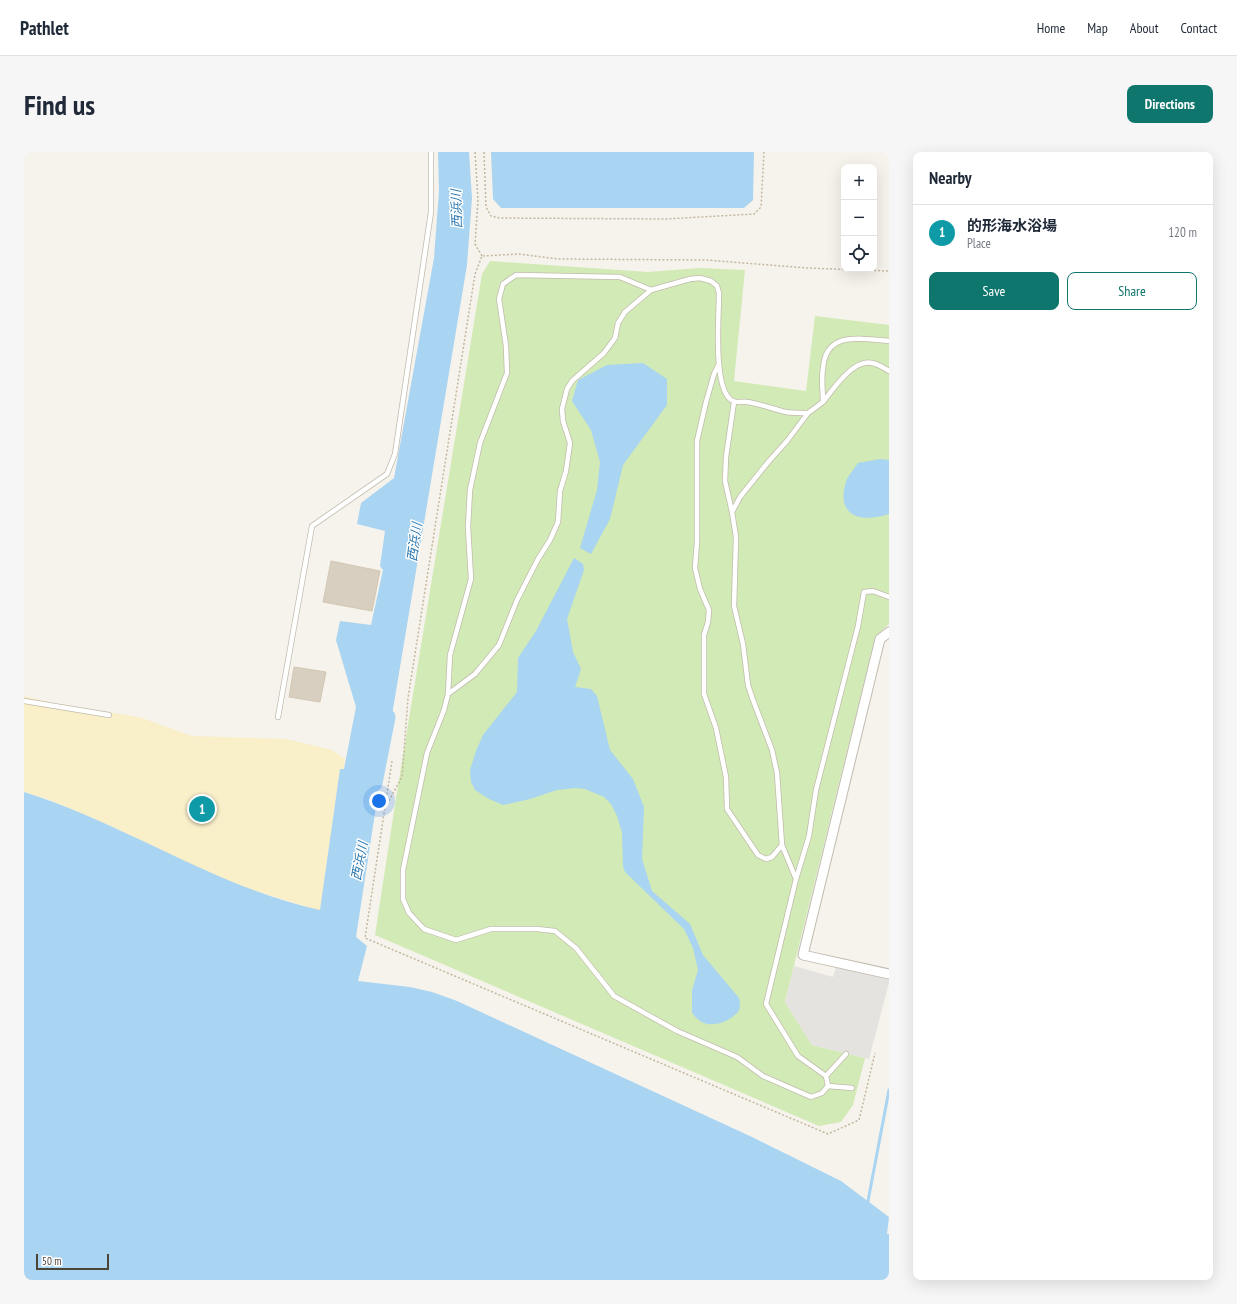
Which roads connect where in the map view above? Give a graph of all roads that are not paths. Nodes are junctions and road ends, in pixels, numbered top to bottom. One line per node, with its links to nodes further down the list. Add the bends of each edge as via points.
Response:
1 (431, 152): 15 (lane, via 431,212 395,454 387,474 312,526)
2 (651, 290): 4 (lane, via 700,278 711,281 716,286); 12 (lane, via 625,312 618,323 615,338 567,389 562,409 570,443 568,465 560,491 558,522 517,600 499,645 475,674); 12 (lane, via 620,277 516,275 503,284 499,299 507,373 480,443 470,490 468,527 471,579 450,655)
3 (889, 341): 7 (lane, via 857,338 835,342 827,351 823,367)
4 (719, 364): 6 (lane, via 724,390 728,398); 16 (lane, via 714,374 697,441 695,568 709,610 704,635 704,694 716,728 726,777 727,809 758,855 766,859 772,857)
5 (889, 371): 7 (lane, via 871,362 862,363 849,372)
6 (734, 402): 8 (lane); 9 (lane, via 725,481)
7 (823, 402): 8 (lane)
8 (808, 413): 9 (lane, via 740,497)
9 (732, 512): 16 (lane, via 736,537 734,606 743,644 748,685 772,750 777,773)
10 (889, 597): 17 (lane, via 873,591 864,592 858,626 816,790 809,836)
11 (889, 632): 18 (street, via 880,639 803,955)
12 (448, 694): 21 (lane, via 427,753 403,870 403,899 409,913 424,929 456,940 491,929 537,929 556,932 576,948 614,996 677,1031 737,1057 763,1076 811,1097)
13 (24, 701): 14 (lane)
14 (109, 715)
15 (278, 718)
16 (782, 845): 17 (lane)
17 (796, 879): 20 (lane, via 766,1004 798,1056)
18 (889, 974)
19 (846, 1054): 20 (lane)
20 (826, 1076): 21 (lane)
21 (828, 1086): 22 (lane)
22 (852, 1088)

